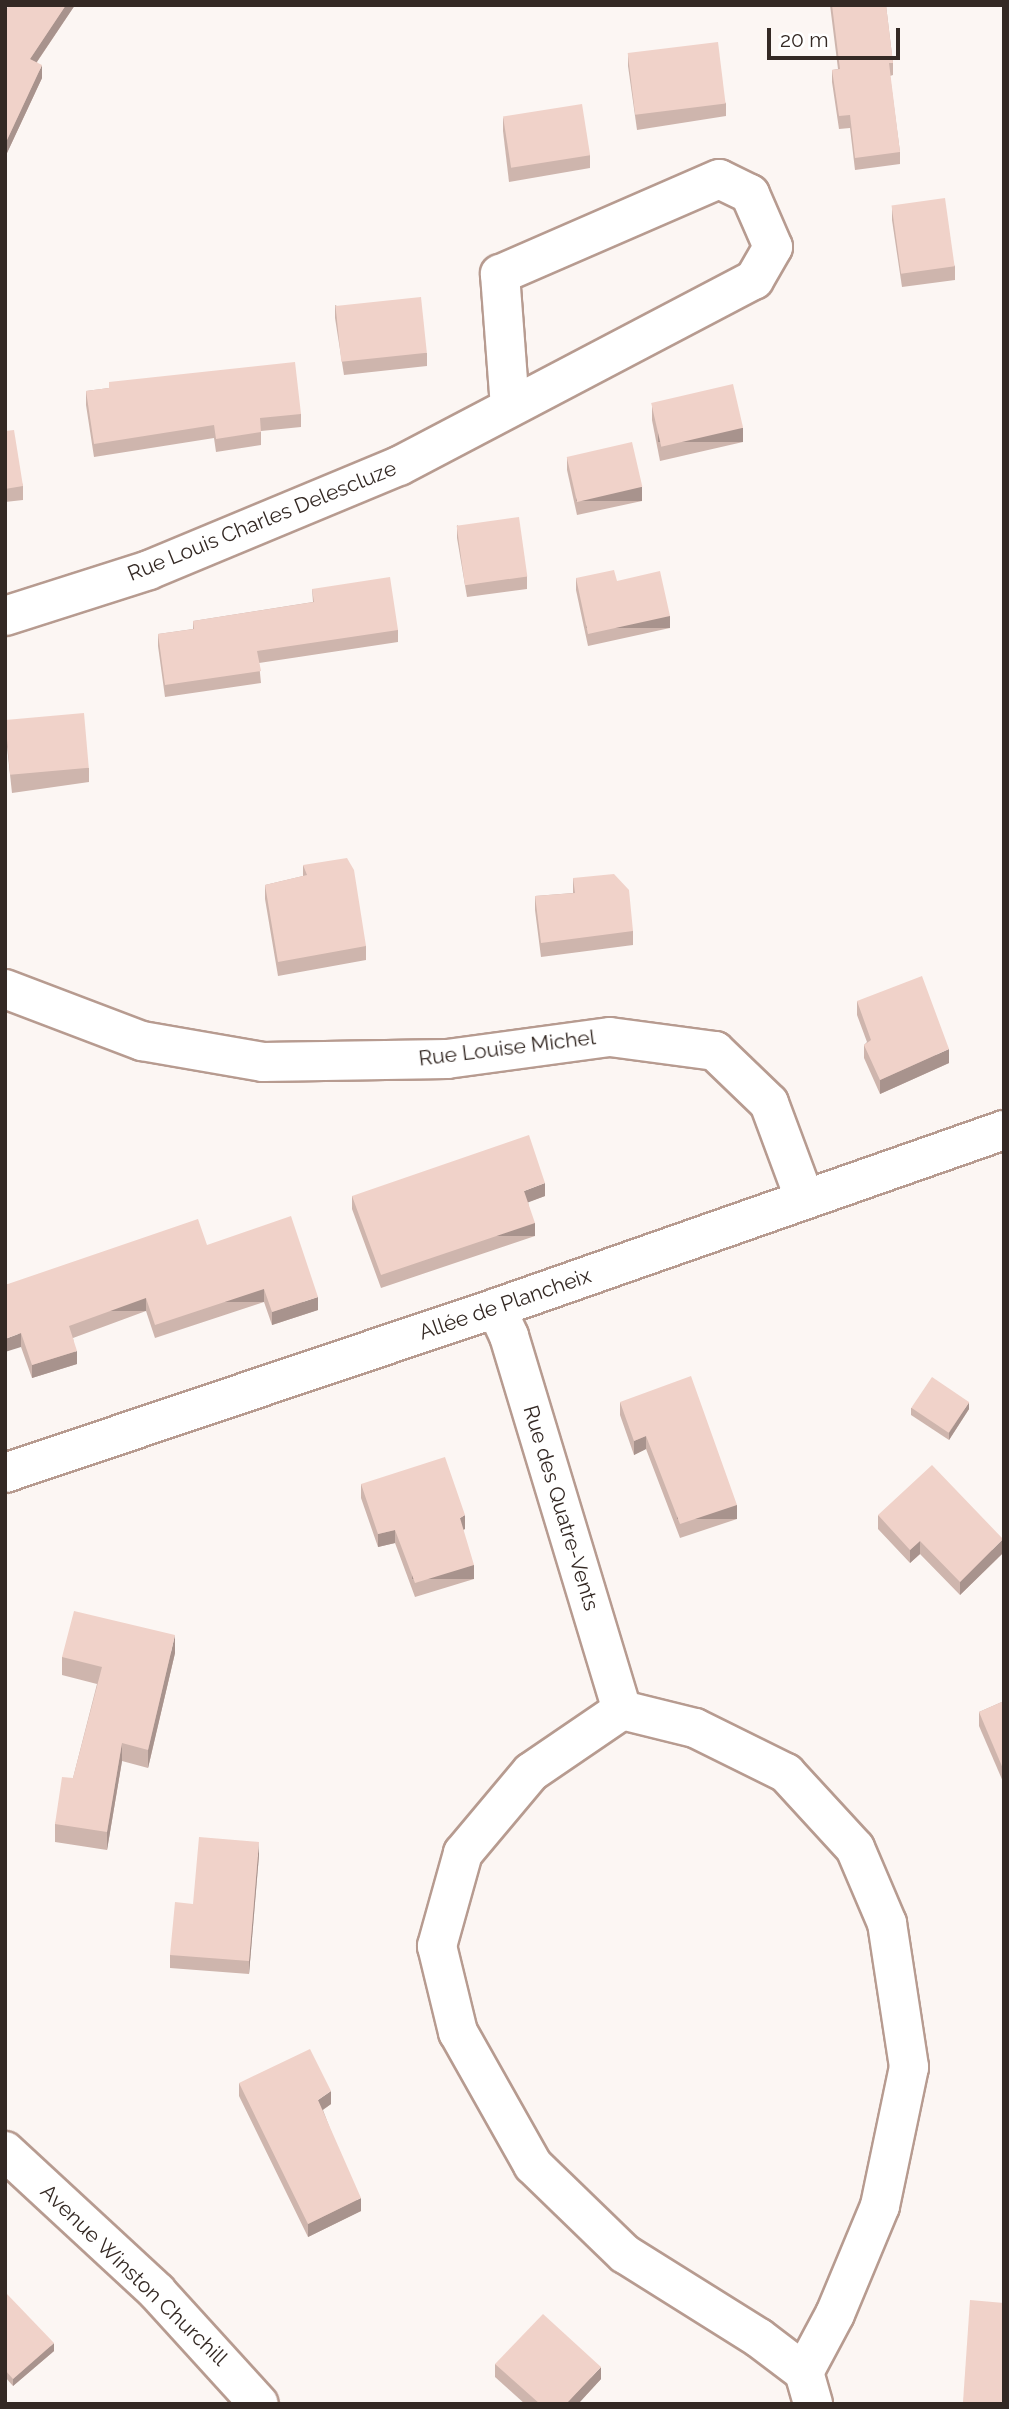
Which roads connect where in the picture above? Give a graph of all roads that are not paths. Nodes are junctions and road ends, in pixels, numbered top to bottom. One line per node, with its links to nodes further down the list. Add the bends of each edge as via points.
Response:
1 (510, 407): 1 (street, Rue Louis Charles Delescluze, via 754,280 773,247 750,194 719,179 500,274); 2 (street, Rue Louis Charles Delescluze, via 398,466 149,570)
2 (5, 616)
3 (5, 989): 5 (street, Rue Louise Michel, via 142,1041 263,1062 447,1059 610,1037 715,1051 769,1103)
4 (1004, 1130): 5 (street, Allée de Plancheix)
5 (805, 1200): 6 (street, Allée de Plancheix)
6 (496, 1308): 7 (street, Allée de Plancheix); 8 (street, Rue des Quatre-Vents, via 509,1336)
7 (5, 1473)
8 (622, 1710): 10 (street, via 695,1728 786,1773 855,1848 887,1923 909,2067 880,2206); 10 (street, via 531,1772 463,1853 437,1946 458,2032 533,2165 625,2254 759,2338)
9 (5, 2151): 11 (street, Avenue Winston Churchill, via 157,2292)
10 (809, 2388)
11 (259, 2404)

